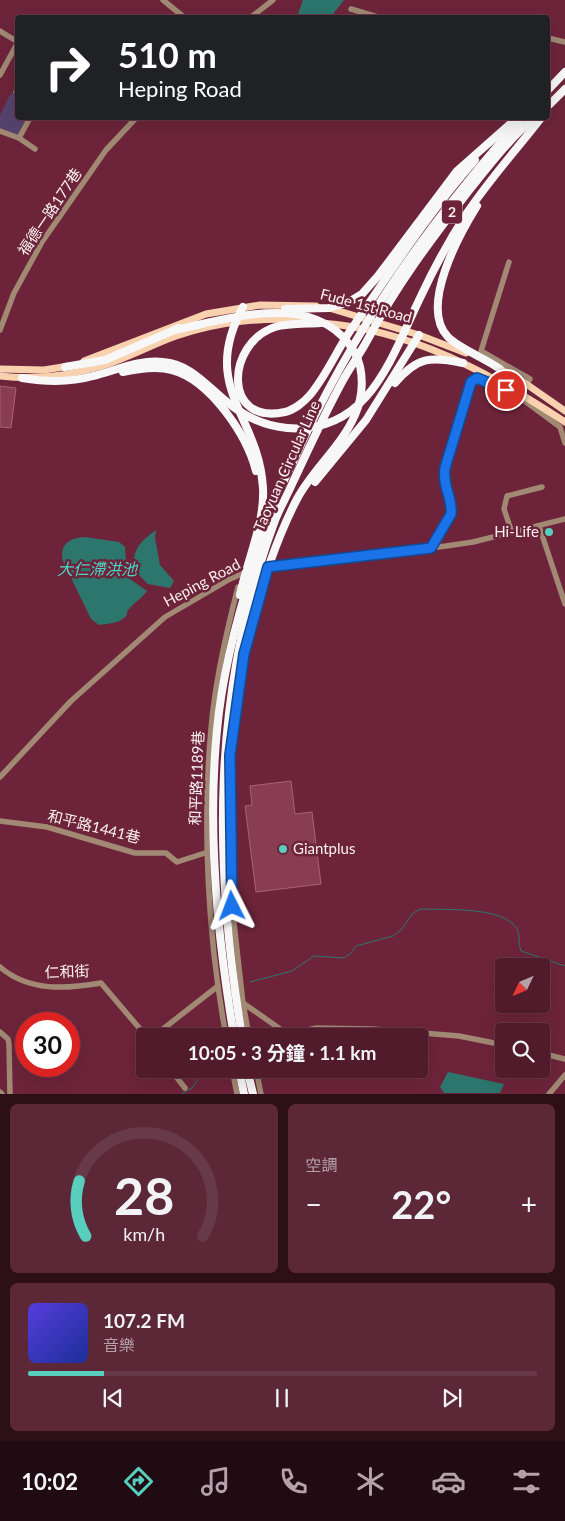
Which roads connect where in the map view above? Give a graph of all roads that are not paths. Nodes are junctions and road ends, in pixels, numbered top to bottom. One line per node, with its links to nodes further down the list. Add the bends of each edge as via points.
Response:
1 (163, 0): 4 (street)
2 (272, 0): 5 (street)
3 (351, 9): 6 (street)
4 (181, 15)
5 (254, 15)
6 (371, 15)
7 (0, 31): 9 (street)
8 (550, 38): 10 (street)
9 (15, 40)
10 (565, 42)
11 (15, 48): 13 (street)
12 (565, 72): 14 (highway)
13 (0, 75)
14 (550, 88)
15 (565, 89): 16 (highway)
16 (556, 98): 17 (highway); 18 (highway)
17 (550, 104)
18 (550, 107)
19 (29, 120): 26 (street)
20 (134, 120): 37 (street, 福德一路177巷, via 106,150 42,242 14,294)
21 (515, 120): 27 (highway)
22 (520, 120): 33 (highway, Taoyuan Circular Line / 2, via 448,205)
23 (532, 120): 33 (highway, Taoyuan Circular Line / 2, via 493,162)
24 (540, 120): 29 (highway)
25 (0, 131): 26 (street)
26 (19, 138): 28 (street)
27 (492, 139): 35 (highway, via 445,196 304,402 279,413 253,409 240,394 237,384 238,368 247,349 275,327); 38 (highway, via 457,171 368,287 348,302 329,308 264,309 220,315)
28 (35, 149)
29 (498, 173): 44 (highway, via 451,258 441,288 438,312 439,321 448,336); 46 (highway, via 467,213 446,249 383,376 366,397 336,420 313,428 258,421 231,405 195,374 162,361)
30 (509, 262): 48 (street, via 481,351 530,379)
31 (243, 307): 32 (main road, Fude 1st Road); 34 (highway); 39 (main road, Fude 1st Road, via 294,304 332,308)
32 (224, 310): 36 (main road, via 230,320); 42 (main road, Fude 1st Road)
33 (376, 313): 59 (highway, Taoyuan Circular Line / 2, via 368,339 343,380 275,521); 59 (highway, Taoyuan Circular Line / 2, via 359,336 308,428 269,515)
34 (235, 322): 35 (main road, Fude 1st Road, via 299,320); 36 (main road, Fude 1st Road); 59 (highway, via 228,343 227,373 257,455 263,488)
35 (320, 323): 40 (main road, Fude 1st Road, via 345,325)
36 (223, 325): 47 (main road, Fude 1st Road, via 177,336 116,361 75,373)
37 (0, 330)
38 (175, 330): 42 (highway, via 95,362); 56 (highway, via 266,313 292,314 314,318 332,328 353,350 362,377 355,415 340,442 298,497)
39 (419, 335): 40 (highway); 44 (main road, Fude 1st Road)
40 (415, 344): 41 (main road, Fude 1st Road); 50 (highway)
41 (462, 363): 49 (main road, Fude 1st Road); 50 (highway, via 430,358 420,361)
42 (65, 367): 43 (main road, Fude 1st Road)
43 (0, 369)
44 (500, 369): 48 (main road, Fude 1st Road)
45 (0, 376): 47 (main road, Fude 1st Road)
46 (92, 376): 47 (highway, via 61,382); 59 (highway, via 163,368 183,374 209,395 238,428 256,469)
47 (22, 378)
48 (526, 384): 49 (street); 51 (main road, Fude 1st Road)
49 (519, 394): 52 (main road, Fude 1st Road); 53 (street, via 560,427); 60 (street, via 477,378 471,382 443,480 451,514)
50 (378, 401): 56 (highway)
51 (565, 412)
52 (565, 422)
53 (565, 443)
54 (542, 487): 58 (street, via 507,496 504,509)
55 (565, 519): 57 (street, Heping Road)
56 (285, 525): 64 (highway)
57 (539, 526): 58 (street, Heping Road); 63 (street)
58 (512, 533): 60 (street, Heping Road)
59 (260, 544): 64 (highway, Taoyuan Circular Line / 2); 76 (highway, via 243,577 217,730 214,852 223,964)
60 (431, 548): 61 (street, Heping Road)
61 (268, 567): 62 (street, Heping Road); 68 (street, via 244,654 230,755)
62 (242, 573): 65 (street, Heping Road, via 165,617 70,701); 67 (street, 和平路1189巷, via 226,633 211,728)
63 (565, 604)
64 (232, 682): 77 (highway, Taoyuan Circular Line / 2, via 222,790 223,842 227,920)
65 (0, 777)
66 (0, 821): 67 (street, 和平路1441巷, via 48,827 135,853 166,854 177,862)
67 (208, 852): 69 (street, 和平路1189巷)
68 (233, 916): 69 (street); 72 (street)
69 (211, 921): 71 (street, 和平路1189巷)
70 (0, 966): 73 (street, 仁和街, via 20,980 36,985 54,988 101,983)
71 (218, 986): 72 (street); 74 (street); 75 (street, 和平路1189巷)
72 (243, 1003): 78 (street); 80 (street, via 270,1024 292,1033 317,1028 373,1029 459,1036)
73 (139, 1028)
74 (164, 1028)
75 (225, 1028)
76 (233, 1028)
77 (241, 1028)
78 (248, 1028)
79 (0, 1032): 90 (street, via 9,1044)
80 (495, 1043)
81 (550, 1055): 82 (street)
82 (565, 1059)
83 (565, 1075): 95 (street)
84 (177, 1078): 89 (street)
85 (234, 1078): 91 (street)
86 (241, 1078): 92 (highway)
87 (250, 1078): 93 (highway)
88 (258, 1078): 94 (street)
89 (185, 1088)
90 (10, 1094)
91 (237, 1094)
92 (244, 1094)
93 (253, 1094)
94 (261, 1094)
95 (549, 1094)

